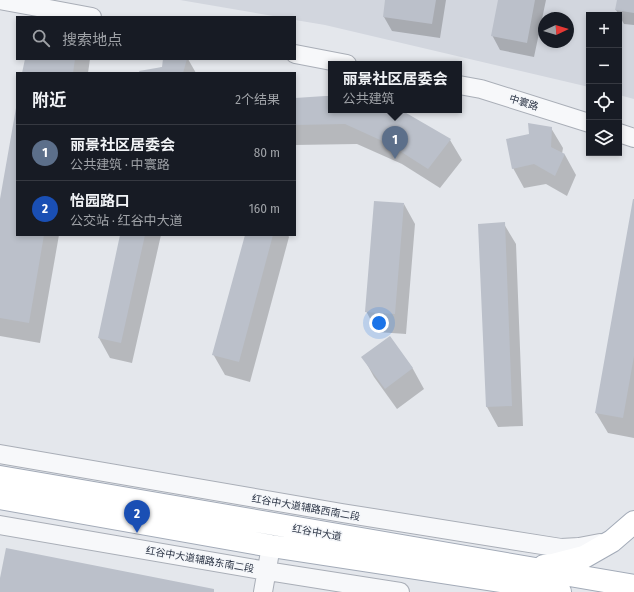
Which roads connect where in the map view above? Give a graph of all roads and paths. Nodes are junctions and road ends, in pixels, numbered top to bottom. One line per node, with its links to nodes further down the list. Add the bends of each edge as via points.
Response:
1 (0, 0): 2 (street)
2 (87, 16)
3 (296, 54): 4 (street)
4 (332, 61)
5 (462, 86): 6 (street, 中寰路, via 481,89)
6 (586, 122)
7 (622, 134): 8 (street)
8 (634, 138)
9 (0, 454): 13 (street, 红谷中大道辅路西南二段, via 561,548)
10 (1, 488): 14 (main road, 红谷中大道); 16 (main road, 红谷中大道)
11 (634, 522): 13 (main road)
12 (0, 525): 15 (street, 红谷中大道辅路东南二段)
13 (612, 541): 16 (main road, via 584,557)
14 (271, 546): 15 (street); 16 (main road, 红谷中大道)
15 (267, 571): 18 (street); 19 (street, 红谷中大道辅路东南二段)
16 (517, 575): 17 (main road, 红谷中大道); 20 (main road); 21 (main road, 红谷中大道)
17 (634, 586)
18 (263, 592)
19 (400, 592)
20 (537, 592)
21 (560, 592)

